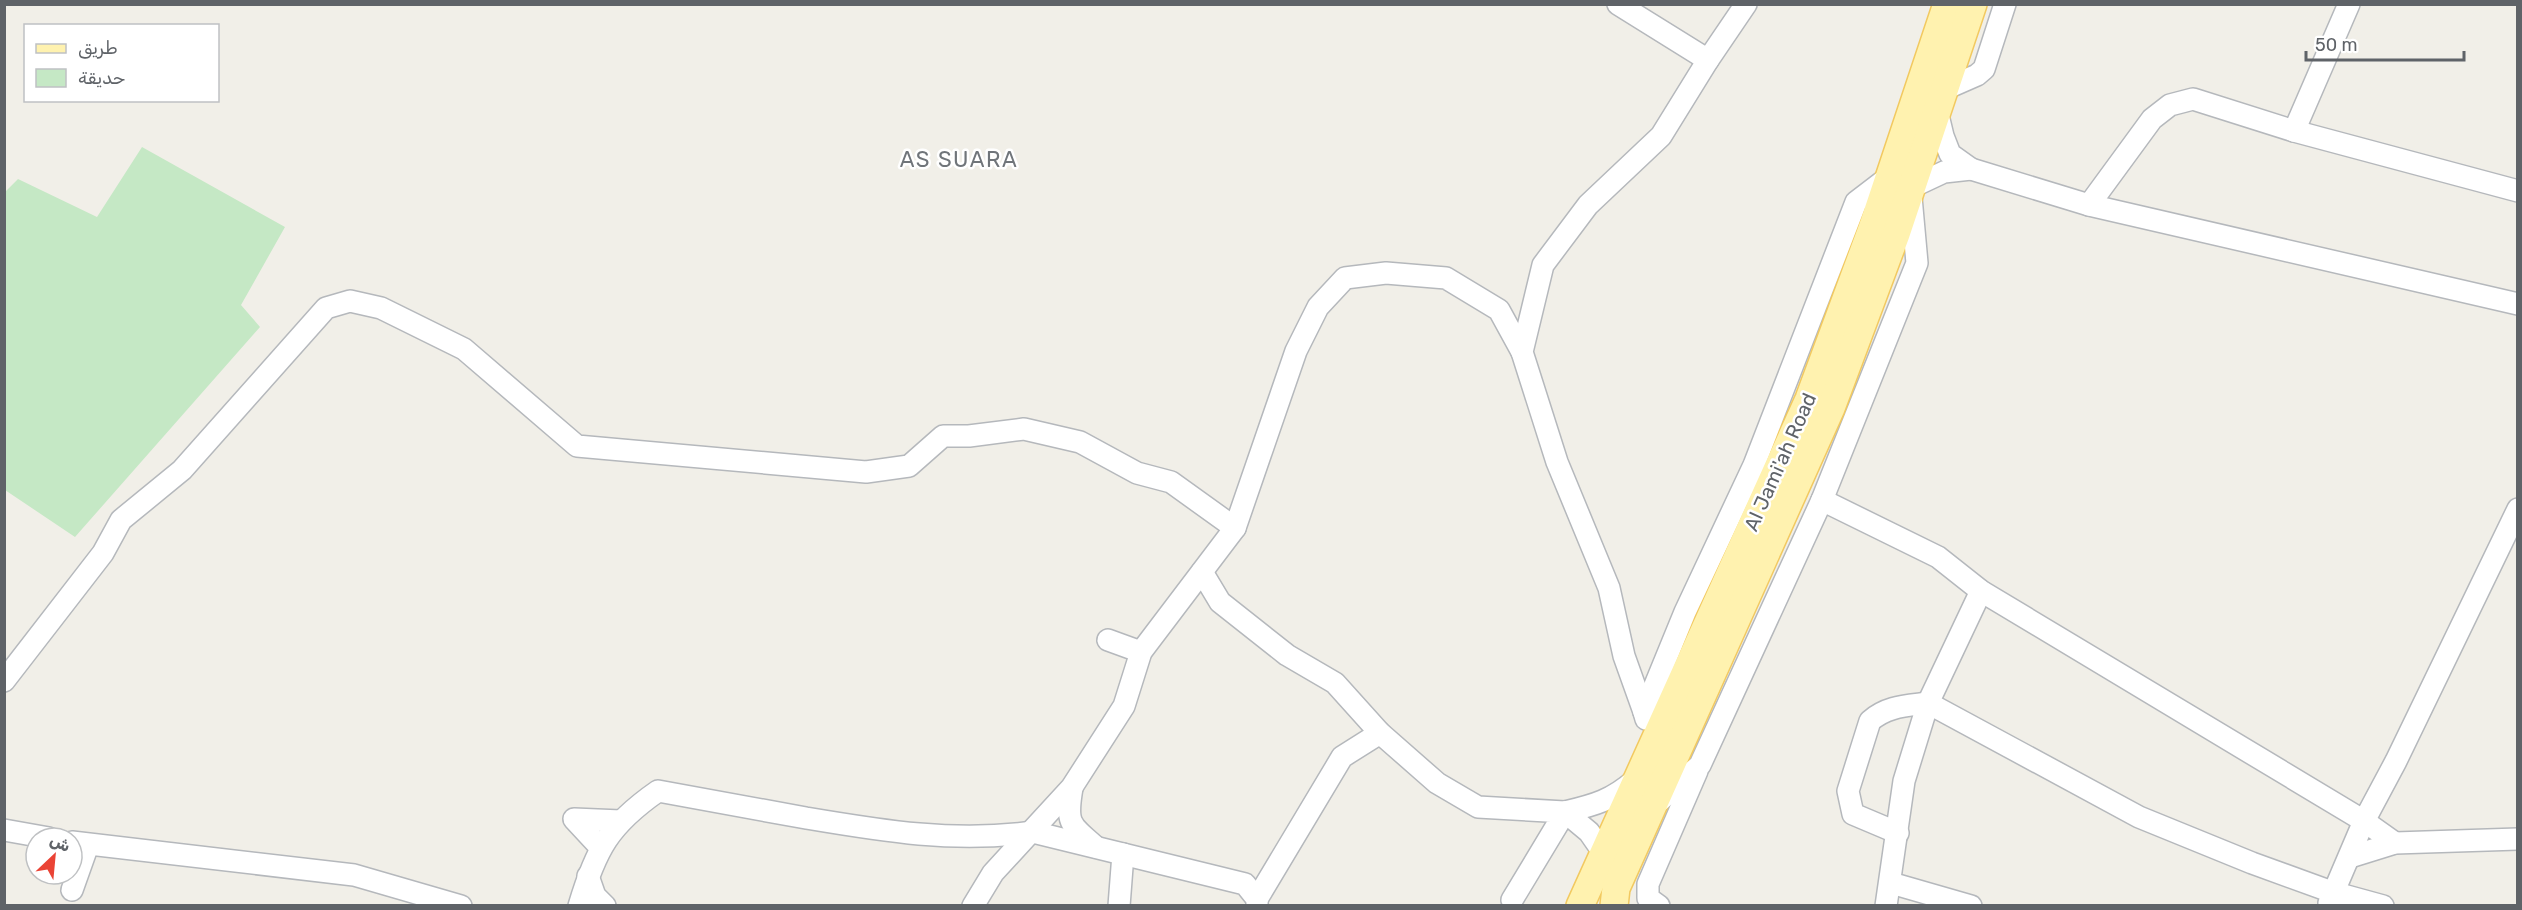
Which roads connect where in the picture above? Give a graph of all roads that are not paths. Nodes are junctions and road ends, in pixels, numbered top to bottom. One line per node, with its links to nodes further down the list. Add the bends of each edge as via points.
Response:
1 (1618, 4): 7 (street)
2 (1746, 4): 7 (street)
3 (1947, 4): 11 (main road, Al Jami'ah Road)
4 (1973, 4): 8 (main road, Al Jami'ah Road)
5 (2005, 4): 8 (street, via 1984,69)
6 (2349, 4): 9 (street)
7 (1708, 60): 15 (street, via 1661,136 1588,205 1543,265)
8 (1941, 100): 10 (street, via 1943,136 1950,154); 11 (main road, Al Jami'ah Road)
9 (2294, 131): 12 (street); 13 (street, via 2193,99 2170,105 2152,118)
10 (1971, 169): 11 (street, via 1944,172); 13 (street)
11 (1904, 185): 16 (street, via 1917,263); 27 (street, via 1856,202 1754,465 1684,612); 29 (main road, Al Jami'ah Road); 33 (main road, Al Jami'ah Road, via 1831,408)
12 (2517, 191)
13 (2089, 206): 14 (street)
14 (2517, 304)
15 (1522, 352): 18 (street, via 1499,310 1446,278 1386,273 1345,278 1318,307 1296,351); 27 (street, via 1557,462 1609,588 1624,656)
16 (1822, 500): 20 (street, via 1938,557); 30 (street)
17 (2517, 509): 36 (street)
18 (1235, 528): 19 (street); 25 (street, via 1171,482 1137,473 1080,442 1024,429 943,436 909,466 866,472 577,446 464,349 381,308 350,301 326,308 182,470 121,520 103,553)
19 (1202, 572): 21 (street); 22 (street)
20 (1981, 591): 26 (street); 36 (street)
21 (1220, 602): 22 (street); 28 (street, via 1287,655 1335,683)
22 (1177, 606): 24 (street)
23 (1108, 640): 24 (street)
24 (1141, 652): 32 (street, via 1124,706)
25 (4, 681)
26 (1928, 703): 39 (street, via 1904,781); 39 (street, via 1890,708 1870,721 1848,791 1854,814); 56 (street, via 2139,817)
27 (1644, 712): 29 (street)
28 (1380, 733): 34 (street, via 1437,783 1478,807); 58 (street, via 1342,757)
29 (1655, 742): 31 (main road, Al Jami'ah Road)
30 (1700, 765): 33 (street); 66 (street, via 1648,884 1648,898)
31 (1640, 776): 34 (street, via 1618,795); 48 (main road, Al Jami'ah Road)
32 (1072, 787): 38 (street); 46 (street, via 1067,814 1077,831)
33 (1652, 807): 65 (main road, Al Jami'ah Road, via 1616,888)
34 (1565, 812): 48 (street, via 1589,832); 57 (street)
35 (621, 821): 41 (street, via 658,791 876,830); 45 (street); 45 (street, via 574,819)
36 (2364, 821): 43 (street); 49 (street)
37 (4, 830): 40 (street)
38 (1033, 832): 41 (street); 46 (street); 50 (street)
39 (1898, 833): 52 (street)
40 (24, 834)
41 (958, 838): 50 (street, via 986,853)
42 (2517, 839): 43 (street)
43 (2395, 843): 49 (street)
44 (84, 844): 55 (street, via 354,875)
45 (600, 847): 51 (street)
46 (1096, 848): 47 (street)
47 (1124, 854): 58 (street, via 1245,884); 63 (street)
48 (1605, 855): 64 (main road, Al Jami'ah Road)
49 (2350, 857): 56 (street)
50 (993, 873): 59 (street)
51 (588, 876): 61 (street); 62 (street, via 595,896)
52 (1890, 883): 67 (street); 68 (street)
53 (73, 886): 54 (street)
54 (72, 890)
55 (412, 898): 60 (street)
56 (2330, 899): 69 (street)
57 (1512, 900)
58 (1257, 902)
59 (976, 903)
60 (461, 906)
61 (579, 906)
62 (605, 906)
63 (1119, 906)
64 (1580, 906)
65 (1614, 906)
66 (1659, 906)
67 (1886, 906)
68 (1971, 906)
69 (2383, 906)

